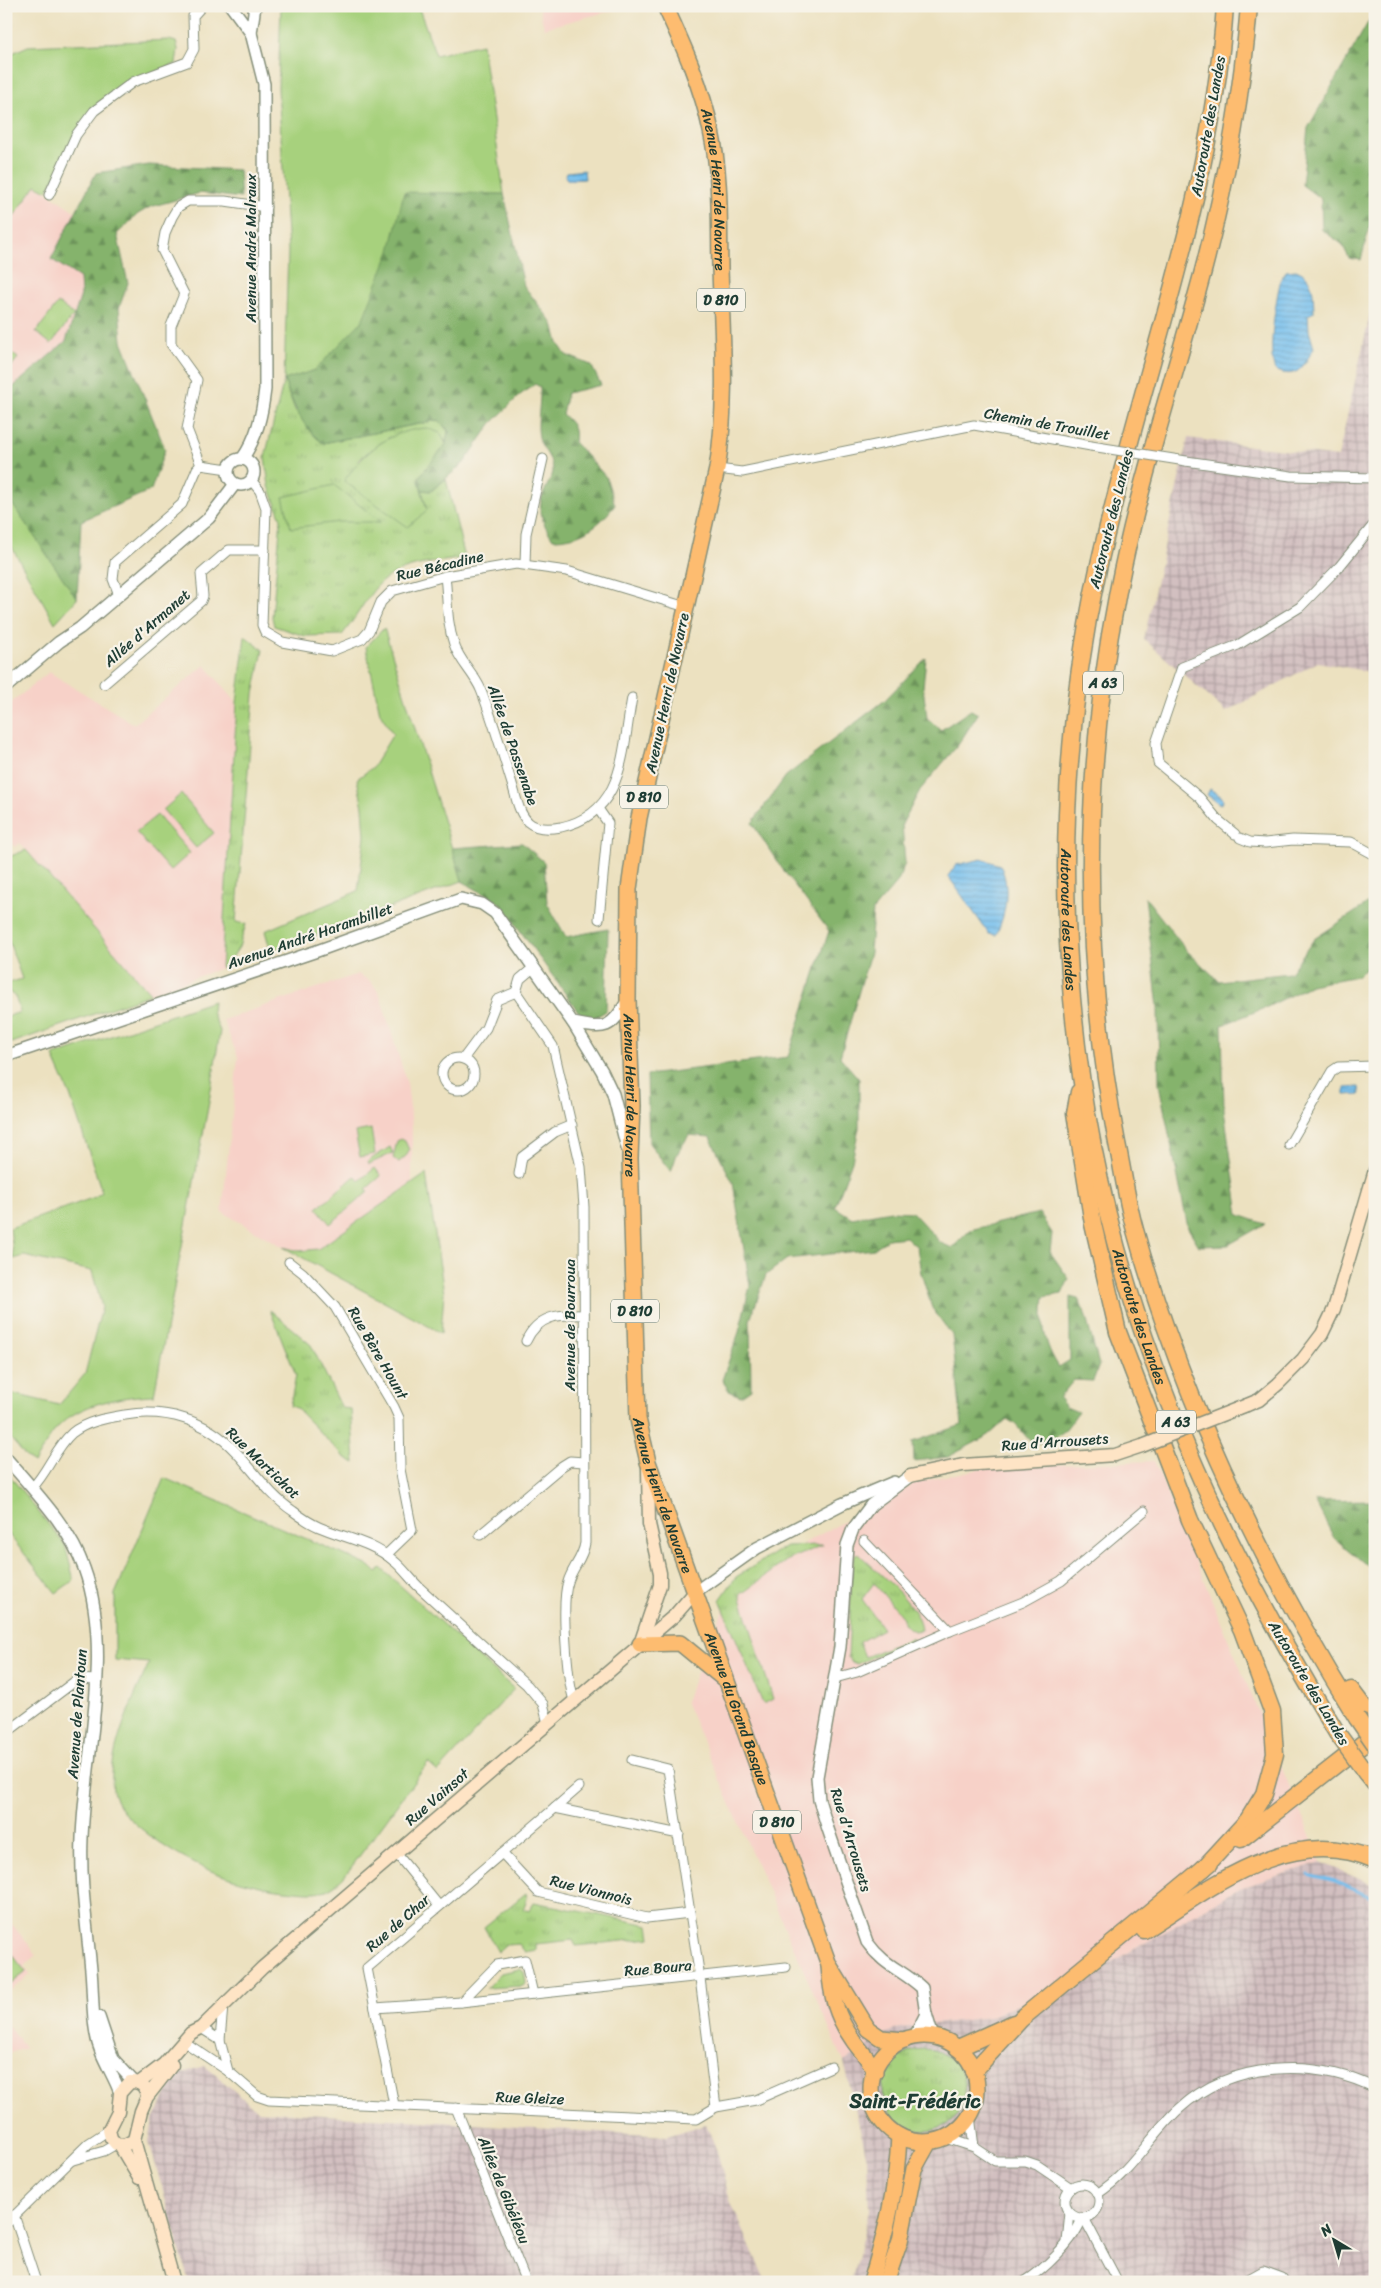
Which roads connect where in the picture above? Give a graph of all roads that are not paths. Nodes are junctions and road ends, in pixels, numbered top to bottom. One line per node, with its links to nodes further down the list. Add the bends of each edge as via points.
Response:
1 (202, 6): 8 (street, via 193,16 194,49 187,62 133,82 94,111 76,135)
2 (231, 6): 7 (street, Avenue André Malraux)
3 (255, 6): 7 (street, Avenue André Malraux)
4 (665, 6): 14 (main road, Avenue Henri de Navarre / D 810, via 702,94 712,132 724,394)
5 (1225, 6): 37 (highway, Autoroute des Landes / A 63, via 1216,90 1192,215 1106,533 1078,688 1068,797 1066,864)
6 (1250, 6): 64 (highway, Autoroute des Landes / A 63, via 1234,124 1218,207 1118,588 1107,653 1093,785 1091,912 1102,1052 1134,1227 1178,1365 1270,1570 1307,1632)
7 (252, 33): 9 (street, Avenue André Malraux, via 265,93)
8 (49, 195)
9 (266, 207): 11 (street, Avenue André Malraux, via 265,390); 12 (street, via 188,201 178,207 162,244 184,294 170,335 176,353 197,380 187,429)
10 (543, 460): 20 (street, via 526,534)
11 (246, 461): 13 (street, via 231,463); 16 (street, via 254,475)
12 (201, 465): 13 (street); 22 (street, via 182,504 115,562 113,579)
13 (228, 469): 17 (street)
14 (716, 469): 15 (street, Chemin de Trouillet, bridge, via 742,472 974,425 1291,476); 23 (main road, Avenue Henri de Navarre / D 810)
15 (1375, 478)
16 (251, 480): 17 (street, via 244,485); 19 (street, Rue Bécadine, via 260,491 266,508)
17 (235, 484): 22 (street, via 209,518)
18 (1375, 523): 28 (street, via 1300,607 1238,645 1182,667 1156,743 1158,764 1200,798 1237,836 1250,842 1265,843 1293,840 1351,842)
19 (265, 550): 21 (street, Rue Bécadine, via 262,625 265,632 282,642 306,648 332,651 362,639 381,602 392,591); 24 (street, Allée d'Armanet, via 229,550 201,574 201,601)
20 (525, 564): 21 (street, Rue Bécadine); 23 (street, Rue Bécadine, via 567,571)
21 (445, 576): 27 (street, Allée de Passenabe, via 454,645 480,687 523,815 536,827 552,829 567,826)
22 (119, 595): 25 (street)
23 (686, 607): 32 (main road, Avenue Henri de Navarre / D 810, via 639,818 629,889)
24 (104, 684)
25 (6, 687)
26 (632, 698): 27 (street, via 617,780)
27 (599, 810): 29 (street, via 608,823)
28 (1375, 855)
29 (599, 918)
30 (533, 968): 31 (street, via 520,979); 33 (street, Avenue André Harambillet); 34 (street, Avenue André Harambillet, via 495,913 482,904 461,899)
31 (516, 992): 35 (street, via 497,1000 486,1028); 38 (street, Avenue de Bourroua, via 553,1046)
32 (628, 1000): 33 (street, via 609,1024 595,1028); 40 (main road, Avenue Henri de Navarre / D 810, via 632,1106)
33 (573, 1023): 40 (street, Avenue André Harambillet, via 613,1094)
34 (6, 1056)
35 (463, 1059)
36 (1375, 1066): 39 (street, via 1338,1067 1332,1071)
37 (1080, 1085): 70 (highway, Autoroute des Landes / A 63, bridge, via 1131,1299 1180,1431 1209,1499 1274,1627 1337,1732); 77 (highway, via 1075,1113 1098,1255 1118,1332 1190,1520 1258,1668 1274,1727 1275,1754 1264,1794 1248,1820)
38 (572, 1125): 42 (street, via 555,1132 522,1157); 44 (street, Avenue de Bourroua, via 582,1175)
39 (1289, 1145)
40 (630, 1158): 48 (main road, Avenue Henri de Navarre / D 810, via 638,1419)
41 (1375, 1170): 49 (main road, Rue d'Arrousets, bridge, via 1334,1309 1322,1334 1303,1359 1259,1400 1115,1455 963,1465)
42 (519, 1174)
43 (289, 1262): 56 (street, Rue Bère Hount, via 304,1272 335,1306 399,1418 400,1469 412,1530)
44 (584, 1315): 45 (street, via 554,1315 544,1319); 47 (street, Avenue de Bourroua)
45 (526, 1341)
46 (6, 1458): 50 (street, Avenue de Plantoun)
47 (584, 1462): 54 (street, via 570,1462 562,1466); 63 (street, Avenue de Bourroua, via 583,1553 566,1588 568,1674)
48 (648, 1462): 57 (main road, Avenue Henri de Navarre / D 810); 59 (main road, via 649,1524 660,1585)
49 (910, 1476): 51 (street, Rue d'Arrousets); 52 (street, Rue d'Arrousets)
50 (32, 1488): 56 (street, Rue Martichot, via 70,1435 78,1429 105,1418 164,1412 196,1423 227,1444 263,1486 304,1518 318,1527 353,1537); 61 (street, Avenue de Plantoun, via 76,1547 85,1571 97,1625)
51 (861, 1496): 52 (street); 57 (street, Rue d'Arrousets, via 757,1548)
52 (871, 1505): 60 (street, Rue d'Arrousets, via 853,1529 847,1545)
53 (1144, 1511): 58 (street, via 1061,1581 1023,1602)
54 (480, 1535)
55 (864, 1541): 58 (street)
56 (386, 1555): 65 (street, Rue Martichot, via 527,1685 543,1704)
57 (695, 1592): 59 (main road, Rue Vainsot, via 675,1615); 62 (main road, Avenue du Grand Basque / D 810)
58 (950, 1631): 60 (street, via 857,1672)
59 (640, 1644): 62 (main road, via 680,1643); 63 (main road, Rue Vainsot)
60 (835, 1678): 89 (street, Rue d'Arrousets, via 820,1751 817,1778 820,1800 867,1942 878,1958 906,1974 922,1988)
61 (96, 1680): 66 (street, via 78,1679); 85 (street, Avenue de Plantoun, via 82,1839 84,1906)
62 (725, 1680): 81 (main road, Avenue du Grand Basque / D 810)
63 (574, 1700): 65 (main road, Rue Vainsot)
64 (1366, 1717): 68 (highway, Autoroute des Landes / A 63, bridge)
65 (548, 1723): 74 (main road, Rue Vainsot)
66 (6, 1734)
67 (1375, 1734): 77 (highway)
68 (1375, 1744)
69 (632, 1760): 73 (street, via 668,1770)
70 (1370, 1779)
71 (579, 1787): 72 (street, Rue de Char)
72 (555, 1808): 73 (street); 75 (street, Rue de Char)
73 (679, 1834): 79 (street)
74 (396, 1853): 78 (street); 87 (main road, Rue Vainsot, via 262,1968)
75 (502, 1853): 78 (street, Rue de Char); 79 (street, Rue Vionnois, via 538,1892 647,1918)
76 (1375, 1860): 80 (highway, via 1333,1849 1275,1856 1224,1880)
77 (1203, 1869): 80 (highway)
78 (439, 1906): 88 (street, Rue de Char, via 367,1968)
79 (690, 1913): 83 (street)
80 (1095, 1960): 90 (highway)
81 (829, 1965): 93 (main road, Avenue du Grand Basque / D 810, via 868,2030 881,2038); 100 (main road, Avenue du Grand Basque / D 810, via 831,1994 840,2018)
82 (786, 1967): 83 (street, Rue Boura)
83 (700, 1978): 84 (street, Rue Boura); 106 (street)
84 (533, 1994): 86 (street, Rue Boura); 86 (street, via 526,1960 497,1965)
85 (94, 1998): 101 (street, Avenue de Plantoun, via 113,2059); 103 (street, Avenue de Plantoun, via 96,2034)
86 (462, 2002): 88 (street, Rue Boura)
87 (223, 2006): 91 (main road, Rue Vainsot); 94 (street)
88 (375, 2008): 105 (street, Rue de Char)
89 (926, 2014): 92 (street, Rue d'Arrousets); 93 (street)
90 (1021, 2019): 96 (highway); 99 (highway)
91 (201, 2028): 94 (street); 95 (main road, Rue Vainsot); 101 (main road, Rue Vainsot, via 191,2034 164,2064)
92 (933, 2037): 93 (main road); 96 (main road)
93 (909, 2039): 100 (main road, via 889,2049)
94 (220, 2040): 98 (street)
95 (189, 2045): 98 (street, Rue Gleize); 104 (main road, Rue Vainsot)
96 (958, 2048): 99 (main road)
97 (831, 2067): 106 (street, Rue Gleize, via 756,2100)
98 (228, 2071): 105 (street, Rue Gleize, via 257,2096 269,2100)
99 (974, 2071): 108 (main road, via 978,2086)
100 (875, 2072): 110 (main road, via 871,2096 876,2112)
101 (136, 2083): 103 (main road, Rue Vainsot, via 126,2085); 104 (main road, via 145,2088)
102 (1375, 2088): 118 (street, via 1350,2077 1299,2068 1270,2070 1220,2083 1200,2092 1179,2108 1115,2182)
103 (120, 2093): 109 (main road, via 118,2112)
104 (147, 2097): 112 (main road, Rue Vainsot)
105 (394, 2106): 107 (street, Rue Gleize)
106 (716, 2106): 107 (street, Rue Gleize, via 696,2118)
107 (456, 2108): 128 (street, Allée de Gibéléou)
108 (970, 2116): 111 (main road, via 960,2129); 115 (street)
109 (109, 2130): 114 (main road, via 110,2138); 116 (street)
110 (899, 2136): 113 (main road); 129 (main road, via 898,2174)
111 (946, 2138): 113 (main road); 115 (street)
112 (134, 2140): 114 (main road); 119 (main road)
113 (930, 2142): 130 (main road, via 914,2169 900,2241)
114 (118, 2145): 116 (street); 119 (main road)
115 (974, 2147): 117 (street, via 995,2161 1025,2161 1037,2165)
116 (70, 2161): 121 (street)
117 (1071, 2188): 118 (street, via 1086,2184); 120 (street, via 1065,2203)
118 (1097, 2194): 122 (street, via 1099,2200 1095,2212)
119 (149, 2197): 127 (main road)
120 (1070, 2213): 122 (street); 124 (street)
121 (14, 2215): 123 (street); 126 (street)
122 (1083, 2218): 124 (street); 131 (street)
123 (6, 2224)
124 (1067, 2242): 125 (street)
125 (1027, 2281)
126 (36, 2282)
127 (174, 2282)
128 (526, 2282)
129 (871, 2282)
130 (886, 2282)
131 (1118, 2282)
132 (1243, 2282): 133 (street, via 1263,2271 1282,2278)
133 (1284, 2282)

